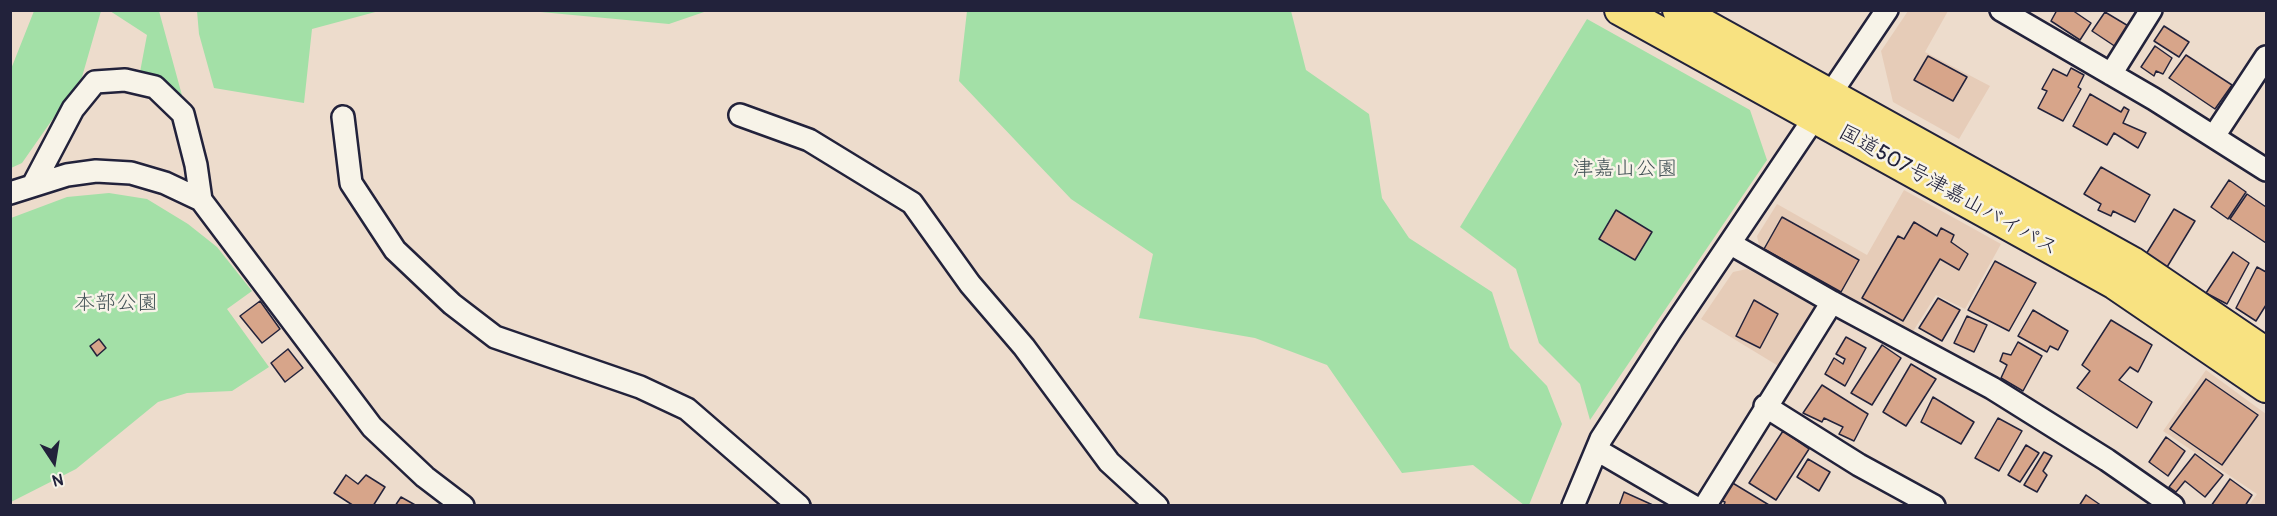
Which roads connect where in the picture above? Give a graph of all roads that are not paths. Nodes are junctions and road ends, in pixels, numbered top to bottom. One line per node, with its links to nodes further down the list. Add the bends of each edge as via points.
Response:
1 (1620, 10): 9 (highway, 国道507号津嘉山バイパス)
2 (1678, 10): 9 (highway, 国道507号津嘉山バイパス)
3 (1887, 10): 9 (street)
4 (2001, 10): 6 (street)
5 (2151, 10): 8 (street)
6 (2025, 16): 8 (street)
7 (2266, 57): 12 (street)
8 (2111, 74): 12 (street)
9 (1824, 106): 17 (street); 19 (highway, 国道507号津嘉山バイパス, via 2132,262); 20 (highway, 国道507号津嘉山バイパス, via 2115,284)
10 (740, 115): 26 (street, via 809,140 912,203 1108,462)
11 (343, 117): 25 (street, via 351,183 395,250 452,304 495,337 640,387 687,409)
12 (2214, 136): 13 (street)
13 (2266, 170)
14 (33, 184): 15 (street); 16 (street, via 68,174 131,172); 16 (street, via 73,109 95,82 125,80 154,87 183,114)
15 (10, 193)
16 (201, 200): 24 (street, via 372,427)
17 (1731, 244): 18 (street); 22 (street)
18 (1832, 302): 21 (street); 23 (street, via 1992,388)
19 (2266, 353)
20 (2266, 387)
21 (1765, 406): 29 (street); 30 (street)
22 (1597, 450): 27 (street); 28 (street)
23 (2163, 503)
24 (462, 506)
25 (799, 506)
26 (1157, 506)
27 (1573, 506)
28 (1693, 506)
29 (1705, 506)
30 (1934, 506)

